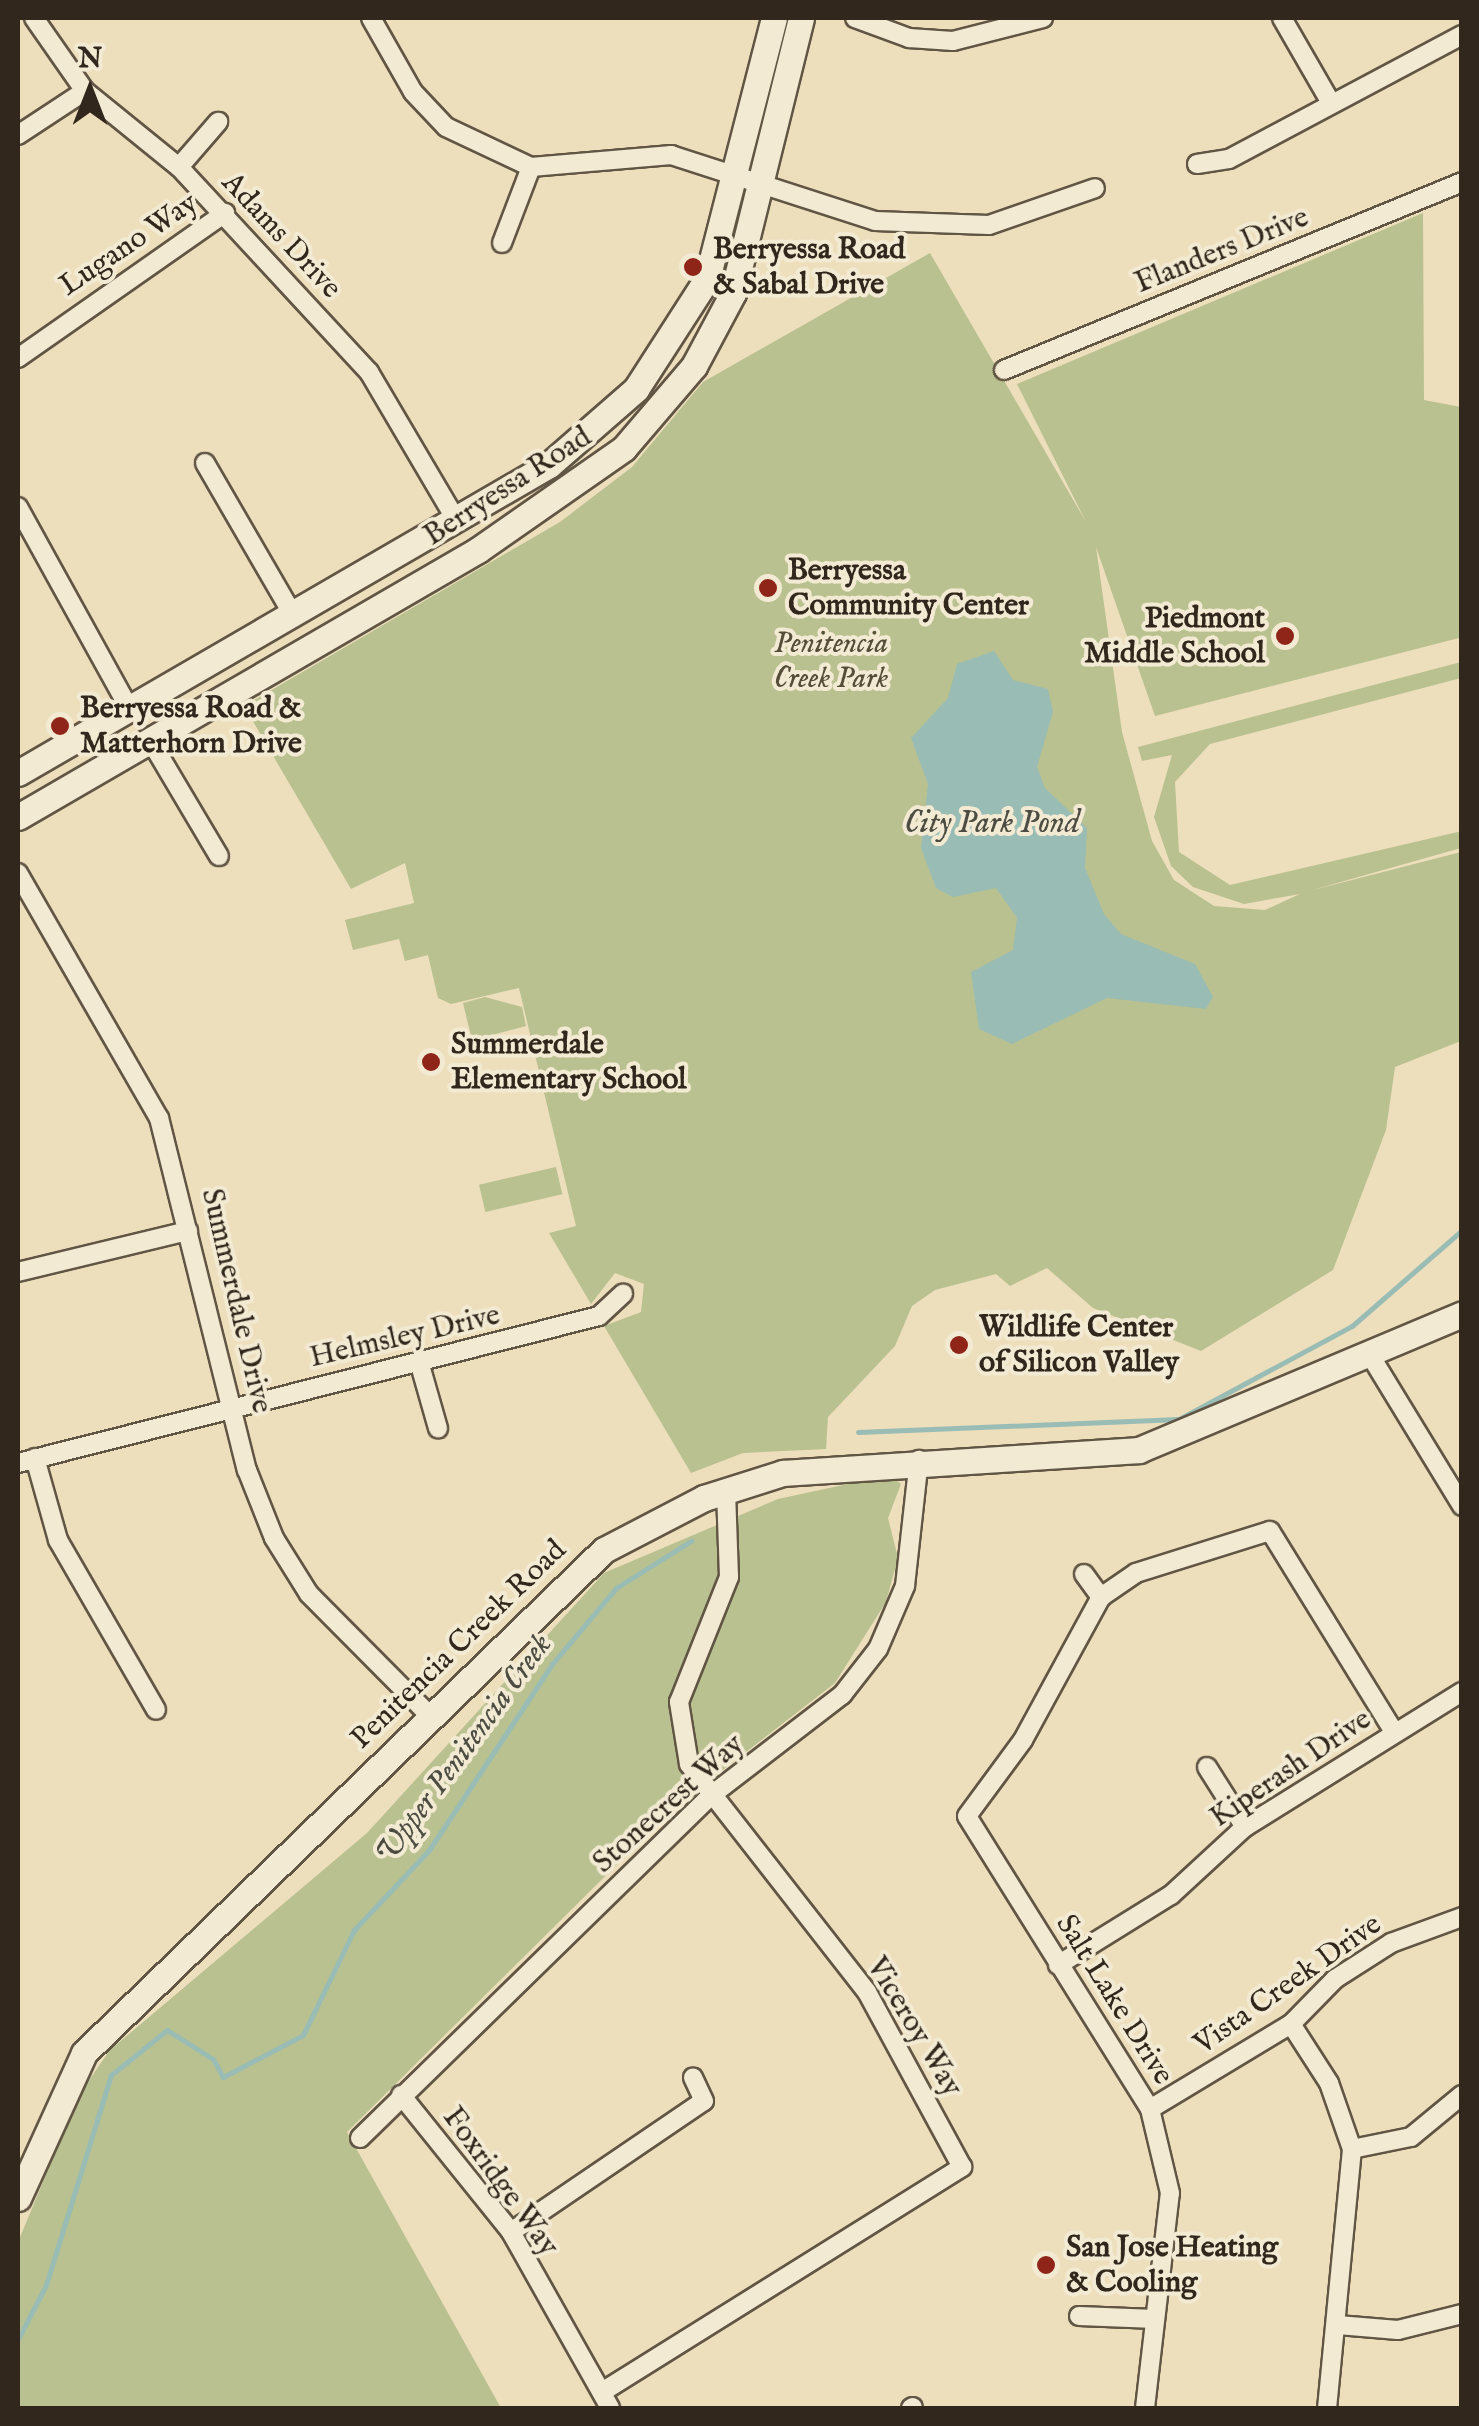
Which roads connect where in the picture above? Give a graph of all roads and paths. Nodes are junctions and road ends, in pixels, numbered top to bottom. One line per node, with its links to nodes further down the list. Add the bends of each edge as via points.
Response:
1 (34, 18): 9 (street, Adams Drive)
2 (774, 18): 16 (main road, Berryessa Road)
3 (801, 18): 18 (main road, Berryessa Road)
4 (855, 18): 5 (street, via 909,38 952,41)
5 (1042, 18)
6 (1282, 18): 10 (street)
7 (378, 20): 15 (street, via 446,128)
8 (1462, 35): 10 (street)
9 (85, 90): 12 (street); 14 (street, Adams Drive)
10 (1331, 102): 13 (street, via 1229,159)
11 (218, 122): 14 (street)
12 (18, 135)
13 (1197, 164)
14 (179, 167): 20 (street, Adams Drive)
15 (530, 167): 16 (street, via 672,155); 21 (street)
16 (737, 177): 18 (street); 25 (main road, Berryessa Road, via 707,279 669,347 590,434)
17 (1462, 182): 23 (street, Flanders Drive)
18 (764, 186): 19 (street, via 875,221 989,225); 28 (main road, Berryessa Road, via 733,293 663,407 585,482)
19 (1094, 188)
20 (224, 213): 22 (street, Lugano Way); 27 (street, Adams Drive, via 368,372)
21 (502, 242)
22 (18, 358)
23 (1004, 370)
24 (205, 463): 30 (street)
25 (527, 478): 27 (main road, Berryessa Road); 28 (main road, via 482,524)
26 (18, 507): 29 (street)
27 (455, 518): 30 (main road, Berryessa Road); 31 (main road, via 434,559 374,594)
28 (478, 550): 31 (main road, Berryessa Road)
29 (25, 552): 32 (street)
30 (292, 613): 32 (main road, Berryessa Road)
31 (336, 632): 33 (main road, Berryessa Road)
32 (129, 708): 34 (main road, Berryessa Road)
33 (150, 740): 35 (main road, Berryessa Road); 36 (street)
34 (18, 773)
35 (18, 817)
36 (219, 856)
37 (18, 874): 38 (street, Summerdale Drive, via 160,1118)
38 (188, 1231): 39 (street); 44 (street, Summerdale Drive)
39 (18, 1272)
40 (623, 1294): 43 (street, Helmsley Drive, via 599,1316)
41 (1462, 1314): 42 (main road, Penitencia Creek Road)
42 (1370, 1356): 47 (main road, Penitencia Creek Road, via 1139,1450); 49 (street)
43 (420, 1366): 44 (street, Helmsley Drive); 45 (street)
44 (232, 1405): 46 (street, Helmsley Drive); 54 (street, Summerdale Drive, via 274,1538 309,1594)
45 (438, 1428)
46 (26, 1460): 53 (street, via 58,1540)
47 (919, 1460): 48 (main road, Penitencia Creek Road, via 798,1470); 57 (street, Stonecrest Way, via 905,1586 878,1649 842,1695)
48 (726, 1489): 54 (main road, Penitencia Creek Road, via 604,1550); 57 (street, Viceroy Way, via 730,1577 679,1702 680,1739)
49 (1462, 1506)
50 (1084, 1574): 51 (street)
51 (1102, 1597): 55 (street, via 1151,1568 1270,1530); 60 (street, Salt Lake Drive, via 1023,1740 967,1816)
52 (1462, 1692): 55 (street, Kiperash Drive)
53 (156, 1710)
54 (430, 1718): 68 (main road, Penitencia Creek Road, via 84,2052)
55 (1394, 1732): 58 (street, Kiperash Drive)
56 (1208, 1768): 58 (street)
57 (709, 1798): 63 (street, Stonecrest Way); 75 (street, Viceroy Way, via 868,1992 962,2167)
58 (1245, 1827): 60 (street, Kiperash Drive, via 1171,1895)
59 (1462, 1917): 61 (street, Vista Creek Drive, via 1391,1943 1335,1979)
60 (1058, 1966): 65 (street, Salt Lake Drive)
61 (1291, 2024): 65 (street, Vista Creek Drive); 67 (street, via 1329,2083)
62 (694, 2078): 70 (street, via 704,2101)
63 (401, 2095): 66 (street, Stonecrest Way); 70 (street, Foxridge Way)
64 (1462, 2095): 67 (street, via 1411,2137)
65 (1150, 2109): 73 (street, Salt Lake Drive, via 1170,2192)
66 (360, 2138)
67 (1352, 2149): 74 (street)
68 (24, 2164): 69 (main road, Penitencia Creek Road)
69 (18, 2198)
70 (510, 2232): 75 (street, Foxridge Way)
71 (1462, 2314): 74 (street, via 1398,2330)
72 (1079, 2316): 73 (street)
73 (1155, 2319): 76 (street, Salt Lake Drive)
74 (1338, 2325): 77 (street)
75 (606, 2400)
76 (1144, 2408)
77 (1328, 2408)

